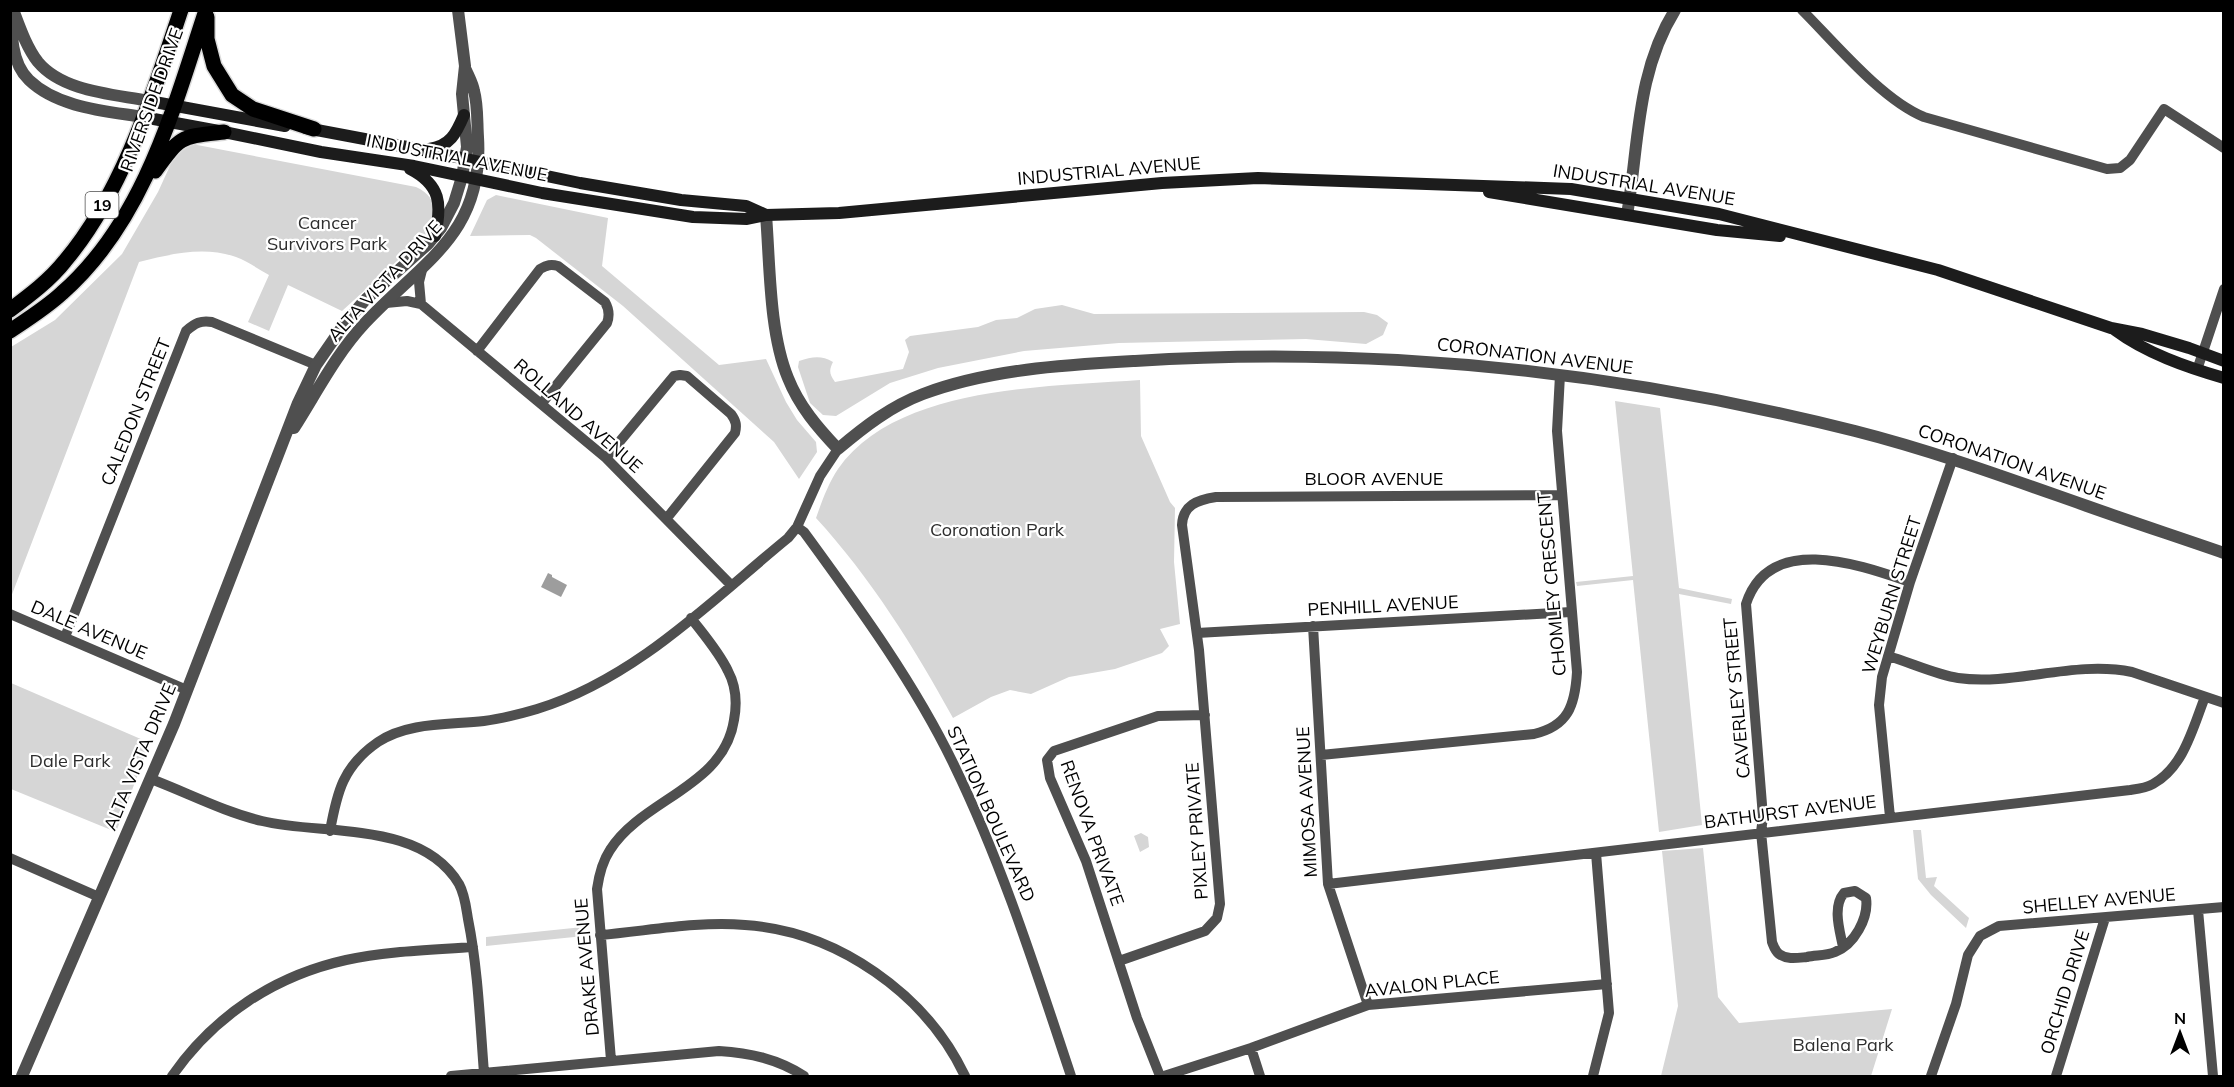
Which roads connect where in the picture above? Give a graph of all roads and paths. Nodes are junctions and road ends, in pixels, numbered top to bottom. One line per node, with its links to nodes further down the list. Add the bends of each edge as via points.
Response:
1 (12, 10): 8 (street, via 32,53 50,73 82,87); 11 (street, via 15,54 29,80 68,101)
2 (181, 10): 8 (main road, RIVERSIDE DRIVE / 19)
3 (207, 10): 9 (main road, RIVERSIDE DRIVE / 19); 13 (main road, via 209,51 232,95 253,109)
4 (458, 10): 7 (street)
5 (1675, 10): 22 (street, via 1656,44 1649,67)
6 (1802, 10): 15 (street, via 1896,102 1924,117 2107,169 2120,168 2130,160 2164,109)
7 (465, 66): 10 (street); 18 (street, via 475,92)
8 (149, 101): 9 (main road, INDUSTRIAL AVENUE); 11 (main road, RIVERSIDE DRIVE / 19)
9 (173, 105): 12 (main road, RIVERSIDE DRIVE / 19); 13 (main road, INDUSTRIAL AVENUE)
10 (464, 115): 16 (main road, via 452,139 438,148); 18 (street)
11 (142, 117): 12 (main road, INDUSTRIAL AVENUE); 32 (main road, RIVERSIDE DRIVE / 19, via 129,152 80,241 55,272)
12 (168, 122): 14 (main road, INDUSTRIAL AVENUE); 23 (main road, RIVERSIDE DRIVE / 19)
13 (314, 129): 16 (main road, INDUSTRIAL AVENUE)
14 (224, 132): 17 (main road, INDUSTRIAL AVENUE); 23 (main road, via 186,137 173,146)
15 (2223, 148)
16 (423, 150): 18 (main road, INDUSTRIAL AVENUE)
17 (383, 161): 19 (main road, INDUSTRIAL AVENUE); 26 (main road, via 411,169 431,185 440,210)
18 (472, 161): 19 (street, ALTA VISTA DRIVE); 20 (street, ALTA VISTA DRIVE); 24 (main road, INDUSTRIAL AVENUE, via 587,185 746,206)
19 (462, 177): 20 (main road, INDUSTRIAL AVENUE); 26 (street, ALTA VISTA DRIVE, via 450,212)
20 (476, 180): 24 (main road, INDUSTRIAL AVENUE, via 693,217 747,219); 28 (street, ALTA VISTA DRIVE, via 458,228)
21 (1456, 186): 22 (main road, INDUSTRIAL AVENUE, via 1538,187); 24 (main road, INDUSTRIAL AVENUE, via 1258,178 864,211); 25 (main road, INDUSTRIAL AVENUE)
22 (1630, 198): 25 (street); 27 (main road, INDUSTRIAL AVENUE, via 1719,214)
23 (134, 200): 34 (main road, RIVERSIDE DRIVE / 19, via 110,240 81,273 62,293)
24 (766, 214): 44 (street, via 780,356 806,412)
25 (1627, 215): 27 (main road, INDUSTRIAL AVENUE, via 1716,230)
26 (435, 236): 38 (street, ALTA VISTA DRIVE, via 364,300)
27 (1823, 241): 33 (main road, INDUSTRIAL AVENUE, via 1938,270)
28 (422, 270): 30 (street, ALTA VISTA DRIVE); 31 (street)
29 (2223, 289): 36 (street)
30 (386, 303): 31 (street); 43 (street, ALTA VISTA DRIVE, via 340,355)
31 (421, 304): 35 (street, ROLLAND AVENUE)
32 (10, 310)
33 (2111, 328): 36 (main road, INDUSTRIAL AVENUE); 39 (main road, INDUSTRIAL AVENUE, via 2133,344)
34 (10, 331)
35 (477, 351): 42 (street, ROLLAND AVENUE); 42 (street, via 546,266 558,266 605,302 607,323)
36 (2202, 352): 37 (main road, INDUSTRIAL AVENUE); 39 (street)
37 (2223, 361)
38 (316, 365): 43 (street, ALTA VISTA DRIVE); 59 (street, CALEDON STREET, via 212,322 193,324 186,331)
39 (2197, 370): 41 (main road, INDUSTRIAL AVENUE)
40 (1560, 375): 44 (street, CORONATION AVENUE, via 1422,361 1296,356 1157,359 1059,367 982,378 924,394 879,417); 46 (street, CORONATION AVENUE, via 1761,409); 47 (street, CHOMLEY CRESCENT, via 1557,431)
41 (2223, 378)
42 (542, 403): 45 (street, ROLLAND AVENUE)
43 (282, 448): 61 (street, ALTA VISTA DRIVE)
44 (838, 449): 50 (street, via 820,476)
45 (606, 458): 49 (street, ROLLAND AVENUE); 49 (street, via 674,376 687,376 731,414 735,433)
46 (1953, 458): 51 (street, CORONATION AVENUE); 52 (street, WEYBURN STREET)
47 (1561, 495): 48 (street, BLOOR AVENUE, via 1216,497); 54 (street, CHOMLEY CRESCENT)
48 (1189, 505): 58 (street, PIXLEY PRIVATE, via 1182,525)
49 (667, 518): 53 (street, ROLLAND AVENUE)
50 (797, 527): 53 (street); 91 (street, STATION BOULEVARD, via 856,603 954,765 1021,923)
51 (2223, 553)
52 (1910, 582): 60 (street, WEYBURN STREET); 69 (street, CAVERLEY STREET, via 1826,559 1795,561 1773,569 1754,584 1745,616 1763,817)
53 (732, 585): 56 (street)
54 (1571, 612): 57 (street, PENHILL AVENUE); 65 (street, CHOMLEY CRESCENT, via 1576,696 1560,723 1549,730 1533,735)
55 (10, 614): 59 (street, DALE AVENUE)
56 (691, 618): 68 (street, via 620,671 574,695 487,721 398,731 377,743 345,774); 77 (street, DRAKE AVENUE, via 718,653 733,682 736,710 731,737 711,766 628,830 610,849 600,869 597,889)
57 (1313, 626): 58 (street, PENHILL AVENUE); 65 (street, MIMOSA AVENUE)
58 (1197, 633): 64 (street, PIXLEY PRIVATE)
59 (65, 637): 61 (street, DALE AVENUE)
60 (1888, 656): 62 (street, via 1958,678 2118,669); 67 (street, WEYBURN STREET, via 1879,705)
61 (188, 690): 66 (street, ALTA VISTA DRIVE)
62 (2205, 697): 63 (street); 67 (street, BATHURST AVENUE, via 2183,753 2169,772 2152,785)
63 (2223, 703)
64 (1205, 715): 80 (street, PIXLEY PRIVATE, via 1220,904 1217,918 1205,931); 80 (street, RENOVA PRIVATE, via 1158,716 1054,751 1047,760)
65 (1321, 755): 72 (street, MIMOSA AVENUE)
66 (151, 779): 68 (street, via 261,821); 73 (street, ALTA VISTA DRIVE)
67 (1890, 817): 69 (street, BATHURST AVENUE)
68 (330, 831): 78 (street, via 385,836 430,855 459,885)
69 (1761, 832): 70 (street, BATHURST AVENUE); 79 (street, CAVERLEY STREET, via 1776,951 1792,958 1832,954)
70 (1596, 853): 72 (street, BATHURST AVENUE); 81 (street)
71 (10, 858): 73 (street)
72 (1328, 884): 82 (street, MIMOSA AVENUE)
73 (99, 897): 86 (street, ALTA VISTA DRIVE)
74 (2223, 907): 75 (street, SHELLEY AVENUE)
75 (2198, 910): 76 (street, SHELLEY AVENUE); 97 (street)
76 (2105, 918): 95 (street, SHELLEY AVENUE, via 1999,926 1980,936 1968,955); 96 (street, ORCHID DRIVE)
77 (600, 935): 84 (street, DRAKE AVENUE); 90 (street, via 741,924 823,944 872,970 904,995 938,1032)
78 (473, 947): 85 (street); 87 (street, via 348,959 280,982 223,1019)
79 (1843, 947): 79 (street, via 1839,902 1844,893 1855,891 1866,898 1866,911 1858,931)
80 (1119, 961): 92 (street, RENOVA PRIVATE)
81 (1606, 984): 82 (street, AVALON PLACE); 94 (street, via 1609,1013)
82 (1368, 1005): 83 (street, AVALON PLACE)
83 (1251, 1048): 92 (street, AVALON PLACE); 93 (street)
84 (611, 1060): 85 (street); 89 (street, via 735,1052 769,1059)
85 (484, 1073): 88 (street)
86 (22, 1077)
87 (172, 1077)
88 (451, 1077)
89 (804, 1077)
90 (965, 1077)
91 (1071, 1077)
92 (1162, 1077)
93 (1260, 1077)
94 (1593, 1077)
95 (1931, 1077)
96 (2055, 1077)
97 (2213, 1077)

